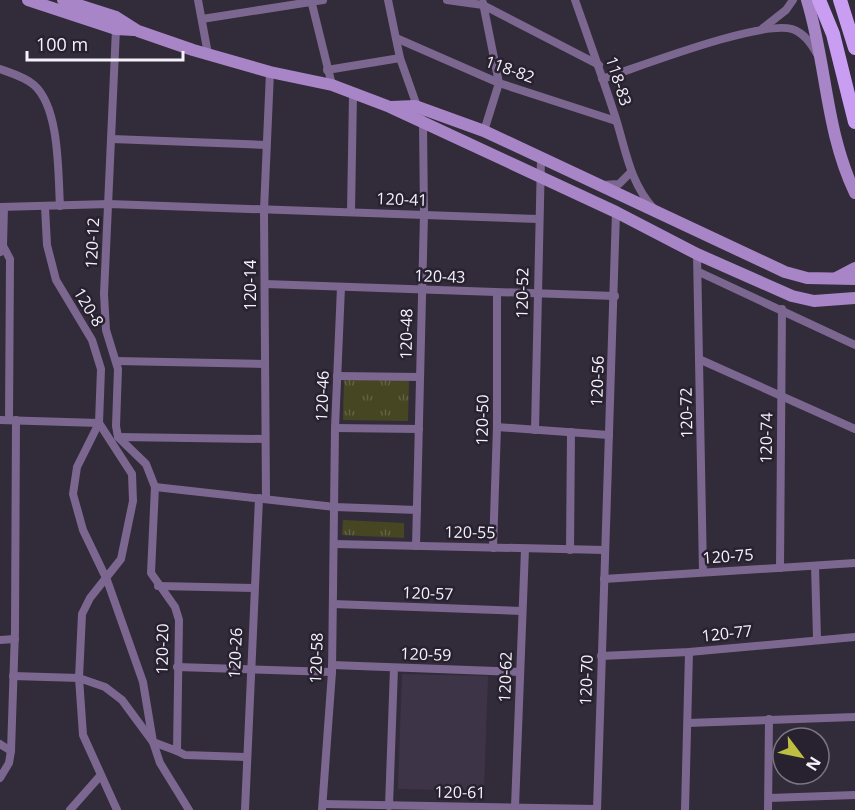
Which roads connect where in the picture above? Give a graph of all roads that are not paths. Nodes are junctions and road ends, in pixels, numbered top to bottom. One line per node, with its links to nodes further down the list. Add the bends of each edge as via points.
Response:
1 (28, 0): 15 (main road)
2 (63, 0): 17 (main road, via 116,17)
3 (198, 0): 14 (street)
4 (323, 0): 11 (street)
5 (388, 0): 18 (street)
6 (447, 0): 12 (street)
7 (575, 0): 23 (street, 118-83)
8 (793, 0): 16 (street)
9 (807, 0): 22 (main road)
10 (840, 0): 19 (main road)
11 (311, 1): 14 (street); 25 (street)
12 (482, 3): 23 (street); 28 (street)
13 (821, 3): 34 (main road, via 833,34)
14 (202, 19): 20 (street)
15 (117, 29): 17 (main road); 37 (street, 120-12)
16 (760, 30): 22 (street, via 781,28 801,33); 27 (street)
17 (138, 31): 20 (main road)
18 (396, 38): 21 (street); 28 (street, 118-82)
19 (855, 48)
20 (208, 54): 26 (main road)
21 (400, 58): 25 (street); 31 (street)
22 (820, 60): 43 (main road, via 835,141)
23 (599, 65): 27 (street, 118-83)
24 (0, 69): 45 (street, via 34,85 44,98 55,140)
25 (327, 70): 29 (street)
26 (270, 72): 29 (main road); 38 (street); 48 (street, 120-14)
27 (602, 79): 33 (street, 118-83)
28 (499, 82): 33 (street, 118-82); 36 (street)
29 (332, 86): 30 (main road)
30 (353, 94): 32 (main road); 49 (street)
31 (415, 106): 32 (main road); 35 (street); 36 (main road)
32 (390, 107): 35 (main road)
33 (616, 121): 40 (street, 118-83)
34 (855, 122)
35 (423, 123): 41 (main road); 52 (street, 120-48)
36 (484, 131): 39 (main road)
37 (112, 139): 38 (street); 44 (street, 120-12)
38 (266, 145): 48 (street)
39 (541, 158): 41 (street, 120-52); 42 (main road)
40 (631, 172): 42 (street, via 619,184); 51 (street, 118-83)
41 (539, 178): 50 (main road); 53 (street, 120-52)
42 (600, 185): 51 (main road)
43 (855, 193)
44 (109, 204): 45 (street, 120-41); 48 (street, 120-41); 72 (street, 120-12, via 105,330)
45 (60, 206): 47 (street, 120-41)
46 (2, 207): 47 (street, 120-41); 56 (street)
47 (45, 207): 78 (street, 120-8, via 47,245 56,280 92,340 101,369)
48 (264, 210): 49 (street, 120-41); 62 (street, 120-14)
49 (351, 212): 52 (street, 120-41)
50 (616, 212): 55 (main road); 67 (street, 120-56)
51 (657, 212): 54 (main road)
52 (424, 214): 53 (street, 120-41); 64 (street, 120-48)
53 (538, 219): 66 (street, 120-52)
54 (679, 221): 55 (main road); 61 (main road, via 785,272 807,279)
55 (669, 239): 57 (main road)
56 (2, 249): 77 (street, via 10,259)
57 (697, 254): 59 (street, 120-72); 68 (main road, via 798,298 827,302)
58 (855, 268): 61 (main road)
59 (699, 272): 69 (street); 71 (street, 120-72)
60 (855, 279): 61 (main road)
61 (832, 280)
62 (265, 284): 63 (street, 120-43); 73 (street, 120-14)
63 (341, 287): 64 (street, 120-43); 74 (street, 120-46)
64 (422, 290): 65 (street, 120-43); 75 (street, 120-48)
65 (497, 293): 66 (street, 120-43); 79 (street, 120-50)
66 (537, 294): 67 (street, 120-43); 83 (street, 120-52)
67 (615, 296): 85 (street, 120-56)
68 (855, 298)
69 (783, 309): 70 (street); 76 (street, 120-74)
70 (855, 345)
71 (700, 360): 76 (street); 101 (street, 120-72)
72 (116, 361): 73 (street); 86 (street, 120-12)
73 (265, 364): 87 (street, 120-14)
74 (338, 376): 75 (street); 80 (street, 120-46)
75 (420, 377): 81 (street, 120-48)
76 (782, 398): 82 (street); 100 (street, 120-74)
77 (9, 420): 78 (street); 109 (street)
78 (99, 423): 103 (street, via 76,467 73,494 83,530); 103 (street, via 132,474 133,501 121,559)
79 (497, 427): 83 (street); 94 (street, 120-50)
80 (335, 428): 81 (street); 90 (street, 120-46)
81 (419, 429): 91 (street, 120-48)
82 (855, 429)
83 (535, 430): 84 (street)
84 (572, 432): 85 (street); 96 (street)
85 (609, 435): 97 (street, 120-56)
86 (118, 437): 87 (street); 88 (street, 120-20, via 146,464)
87 (265, 440): 89 (street, 120-14)
88 (155, 487): 89 (street); 104 (street, 120-20, via 151,573)
89 (262, 498): 90 (street); 105 (street, 120-26)
90 (335, 507): 91 (street); 92 (street, 120-58)
91 (417, 510): 93 (street, 120-48)
92 (334, 544): 93 (street, 120-55); 106 (street, 120-58)
93 (416, 546): 94 (street, 120-55)
94 (494, 548): 95 (street, 120-55)
95 (525, 549): 96 (street, 120-55); 107 (street, 120-62)
96 (570, 549): 97 (street, 120-55)
97 (605, 550): 102 (street, 120-70)
98 (855, 563): 99 (street, 120-75)
99 (815, 566): 100 (street, 120-75); 110 (street)
100 (780, 568): 101 (street, 120-75)
101 (704, 572): 102 (street, 120-75)
102 (604, 579): 113 (street, 120-70)
103 (107, 580): 120 (street, via 90,598 82,614); 124 (street, via 143,682)
104 (158, 586): 105 (street); 114 (street, 120-20, via 178,614)
105 (254, 588): 117 (street, 120-26)
106 (333, 604): 107 (street, 120-57); 116 (street, 120-58)
107 (522, 611): 118 (street, 120-62)
108 (855, 637): 110 (street, 120-77)
109 (15, 639): 111 (street); 119 (street)
110 (817, 639): 112 (street, 120-77)
111 (0, 640)
112 (689, 652): 113 (street, 120-77); 123 (street)
113 (601, 656): 136 (street, 120-70)
114 (177, 667): 117 (street, 120-59); 127 (street, 120-20)
115 (394, 668): 116 (street, 120-59); 118 (street, 120-59); 133 (street)
116 (332, 669): 117 (street, 120-59); 134 (street, 120-58)
117 (249, 670): 128 (street, 120-26)
118 (520, 672): 135 (street, 120-62)
119 (14, 676): 120 (street); 126 (street)
120 (79, 678): 124 (street, via 105,687 122,700); 129 (street, via 83,735)
121 (855, 717): 122 (street)
122 (769, 719): 123 (street); 132 (street)
123 (688, 723): 141 (street)
124 (153, 742): 127 (street); 139 (street, via 159,763)
125 (0, 744): 126 (street)
126 (11, 751): 130 (street)
127 (177, 751): 128 (street, via 185,755)
128 (246, 757): 140 (street, 120-26)
129 (100, 776): 137 (street); 138 (street)
130 (0, 778)
131 (855, 795): 132 (street)
132 (769, 798): 142 (street)
133 (389, 806): 134 (street, 120-61); 135 (street, 120-61)
134 (322, 807)
135 (515, 807): 136 (street, 120-61)
136 (597, 809)
137 (70, 810)
138 (117, 810)
139 (189, 810)
140 (245, 810)
141 (685, 810)
142 (768, 810)

